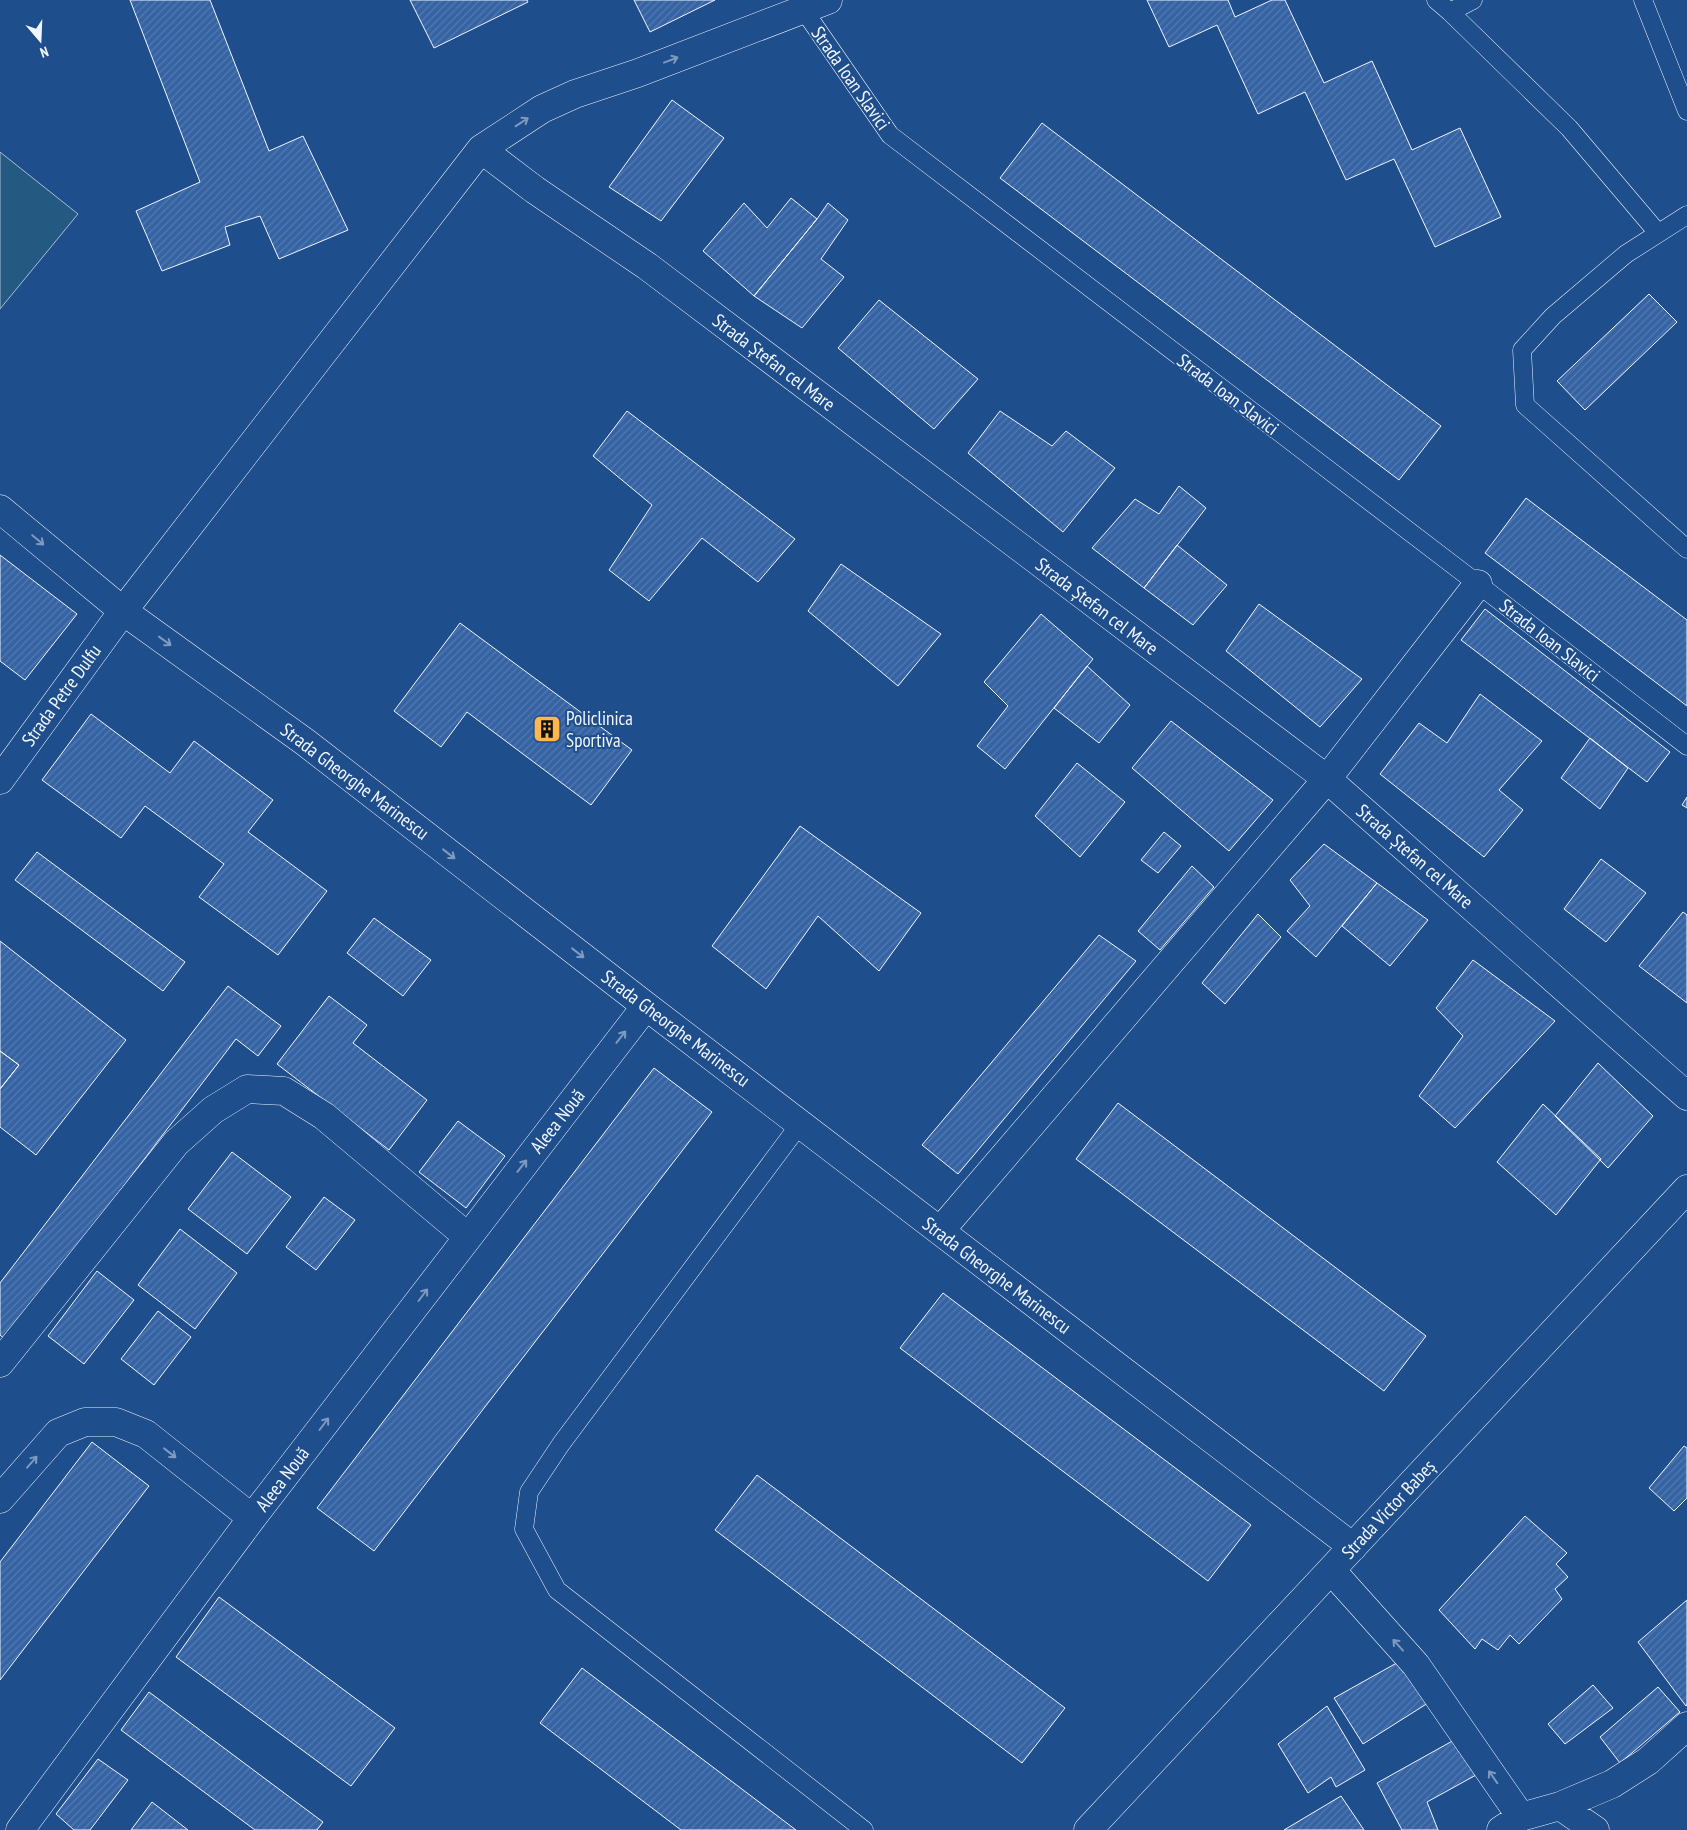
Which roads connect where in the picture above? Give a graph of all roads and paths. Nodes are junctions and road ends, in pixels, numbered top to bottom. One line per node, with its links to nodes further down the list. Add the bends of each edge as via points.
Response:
1 (1436, 0): 5 (lane)
2 (1472, 0): 5 (lane)
3 (1643, 0): 6 (lane)
4 (810, 3): 7 (street, Strada Ioan Slavici, one-way to 4, via 542,109 575,94); 12 (lane, Strada Ioan Slavici, via 890,135)
5 (1450, 12): 9 (lane, via 1569,128)
6 (1687, 111)
7 (481, 149): 13 (street, Strada Ioan Slavici); 15 (street, Strada Ștefan cel Mare, via 647,266)
8 (1687, 215): 9 (lane)
9 (1658, 233): 11 (lane, via 1626,254 1553,316 1522,350 1525,405)
10 (0, 509): 13 (street, Strada Gheorghe Marinescu, one-way to 13)
11 (1687, 549)
12 (1478, 584): 14 (lane, Strada Ioan Slavici); 15 (street)
13 (123, 611): 16 (street, Strada Petre Dulfu); 17 (street, Strada Gheorghe Marinescu, one-way to 17, via 305,742)
14 (1687, 746)
15 (1327, 779): 18 (street, Strada Ștefan cel Mare); 21 (street)
16 (0, 780)
17 (646, 1006): 19 (street, Strada Gheorghe Marinescu); 22 (street, Aleea Nouă, one-way to 17)
18 (1687, 1096)
19 (800, 1124): 21 (street, Strada Gheorghe Marinescu); 32 (lane, via 561,1444 529,1492 524,1529 557,1590)
20 (1687, 1189): 26 (street, Strada Victor Babeș)
21 (940, 1231): 26 (street, Strada Gheorghe Marinescu)
22 (468, 1237): 23 (street, via 324,1116 284,1091 247,1089 214,1110 176,1143); 25 (street, Aleea Nouă, one-way to 22)
23 (0, 1363)
24 (0, 1499): 25 (street, Aleea Nouă, one-way to 25, via 58,1433 85,1422 116,1422 146,1434)
25 (252, 1518): 31 (street)
26 (1353, 1547): 27 (street, Strada Victor Babeș)
27 (1331, 1570): 30 (street, one-way to 27, via 1416,1666); 33 (street, Strada Victor Babeș)
28 (1687, 1726): 29 (street, via 1648,1761 1612,1784)
29 (1560, 1806): 30 (street); 34 (street)
30 (1511, 1824)
31 (20, 1830)
32 (864, 1830)
33 (1088, 1830)
34 (1595, 1830)

